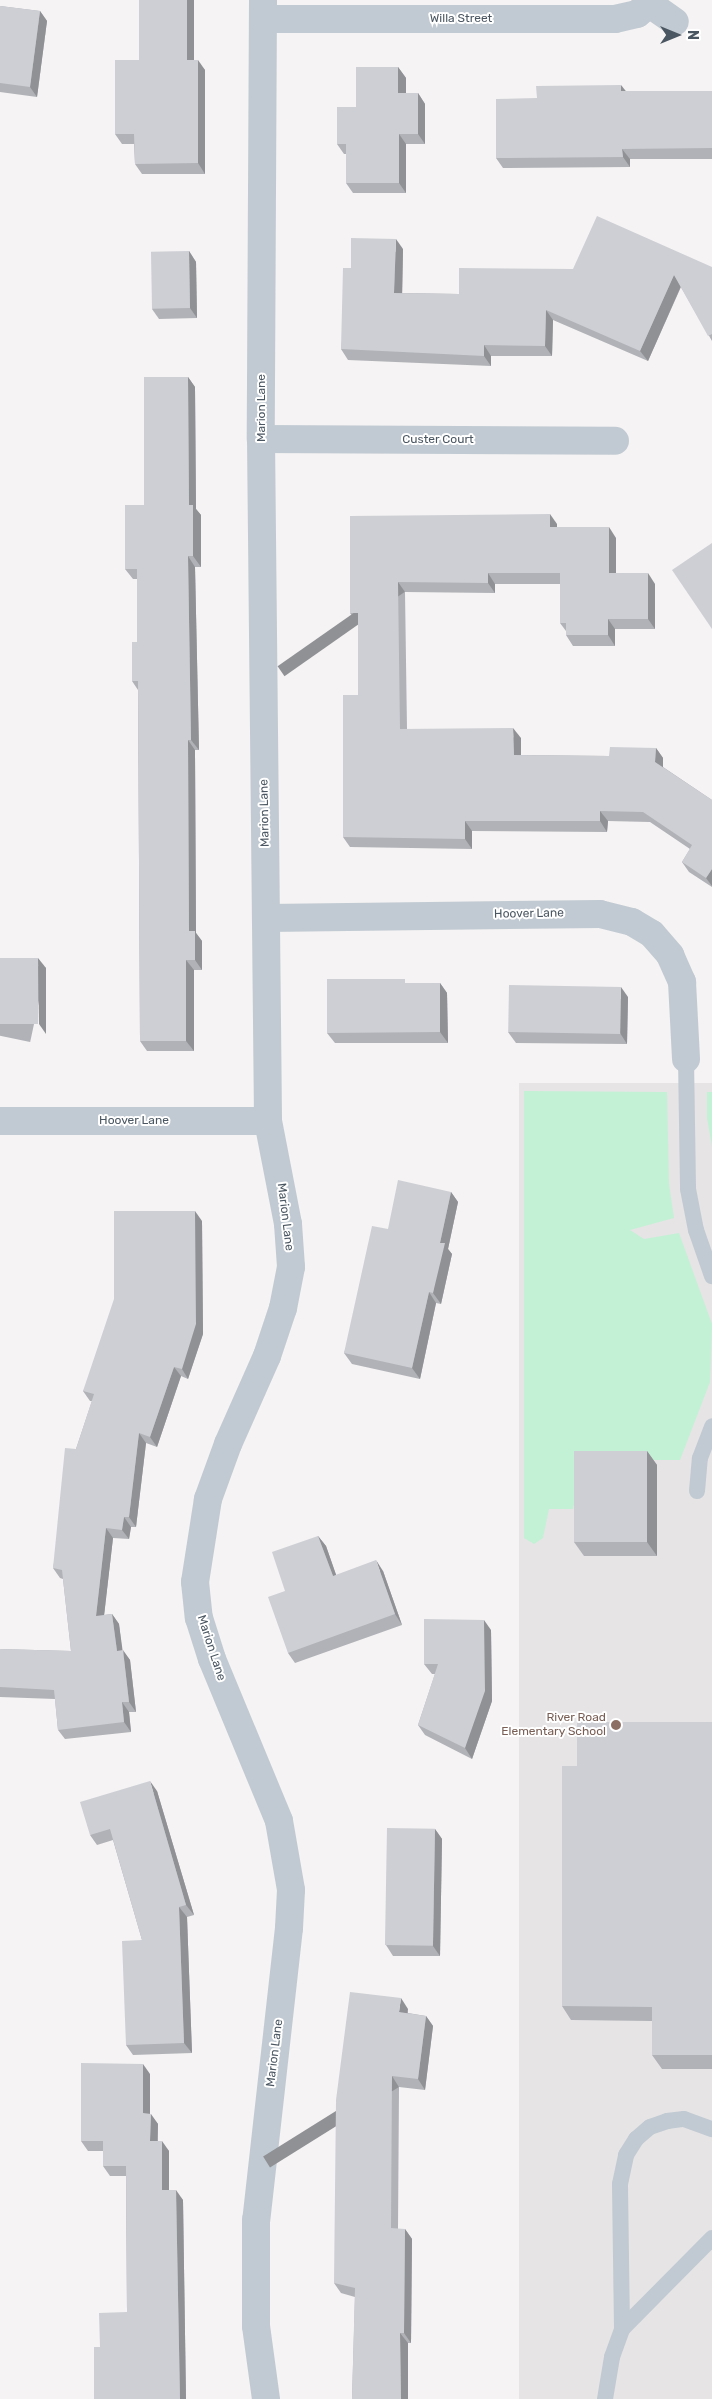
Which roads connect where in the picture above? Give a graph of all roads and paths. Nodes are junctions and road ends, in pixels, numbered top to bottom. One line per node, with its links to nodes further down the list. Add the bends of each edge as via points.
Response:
1 (652, 2): 2 (street, Willa Street, via 637,14 615,18); 3 (street)
2 (263, 10): 4 (street, Marion Lane)
3 (675, 22)
4 (262, 439): 5 (street, Custer Court); 6 (street, Marion Lane)
5 (615, 441)
6 (267, 918): 7 (street, Hoover Lane, via 600,914 632,922 652,934 670,955 682,982); 8 (street, Marion Lane)
7 (686, 1059): 10 (lane, via 688,1189 696,1230)
8 (268, 1120): 9 (street, Hoover Lane); 16 (street, Marion Lane, via 288,1224 291,1267 283,1308 267,1356 208,1499 195,1582 199,1618 212,1659 279,1822 291,1890 256,2220 256,2326)
9 (0, 1121)
10 (712, 1276)
11 (712, 1426): 12 (lane, via 700,1458)
12 (697, 1491)
13 (712, 2129): 15 (lane, via 684,2119 667,2121 650,2127 636,2139 626,2155 620,2184)
14 (712, 2238): 15 (lane)
15 (622, 2329): 17 (lane, via 612,2357)
16 (266, 2399)
17 (605, 2399)

